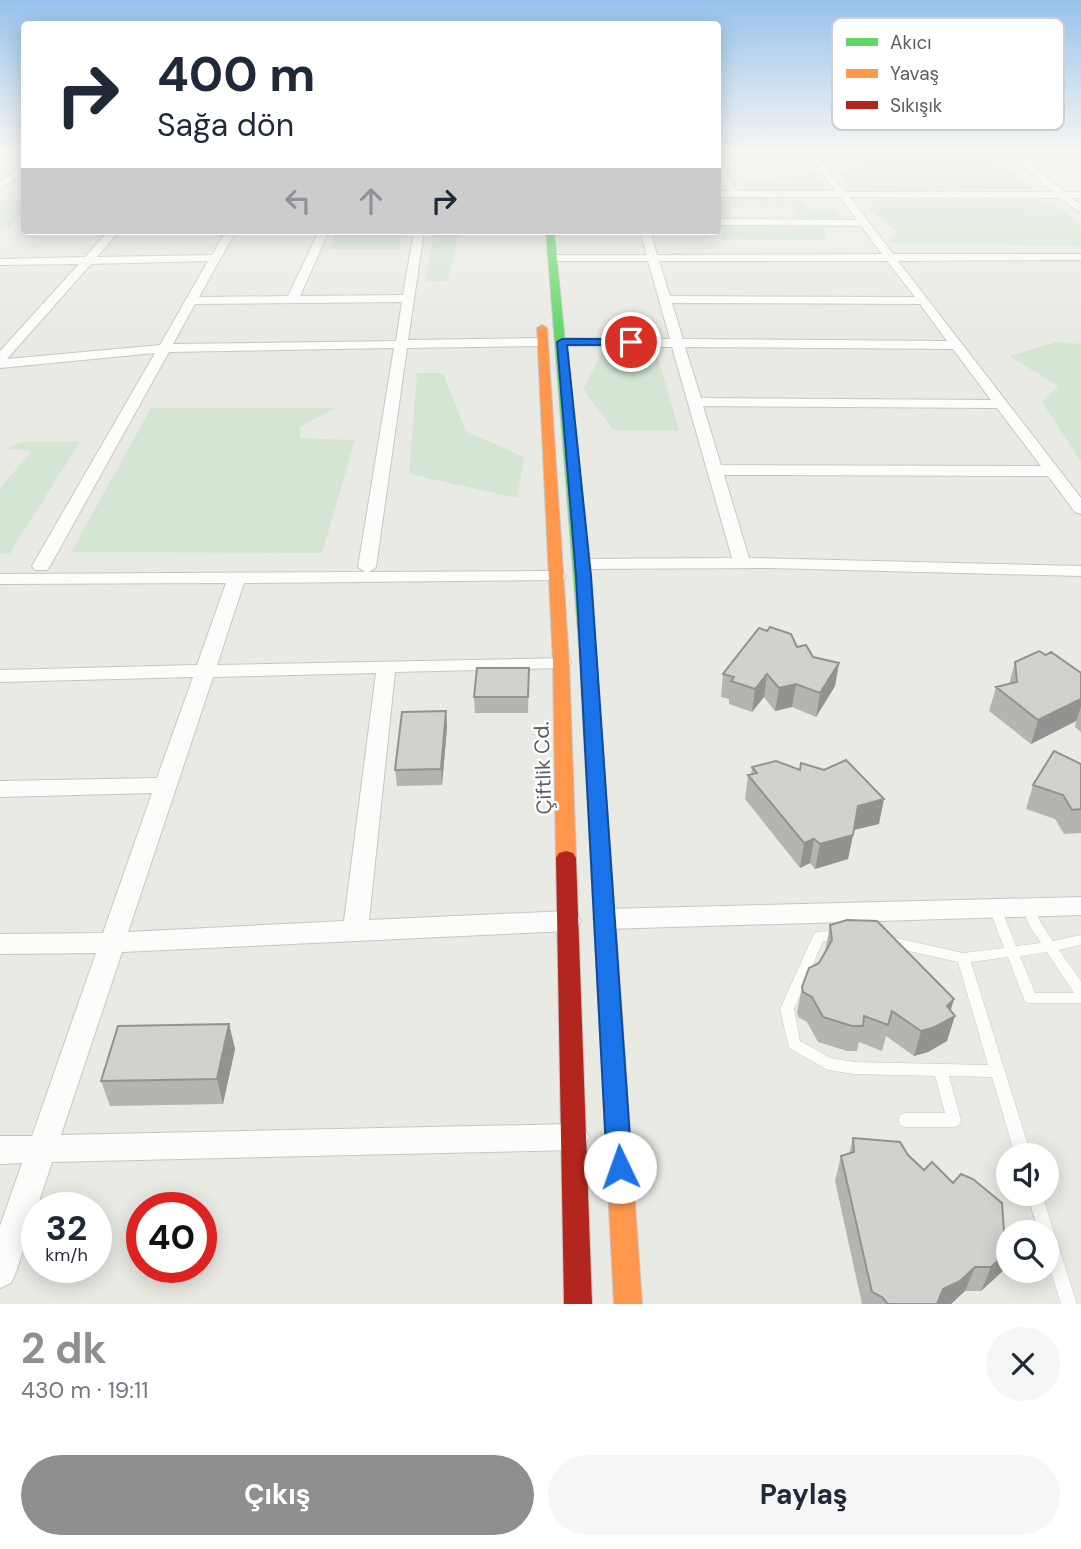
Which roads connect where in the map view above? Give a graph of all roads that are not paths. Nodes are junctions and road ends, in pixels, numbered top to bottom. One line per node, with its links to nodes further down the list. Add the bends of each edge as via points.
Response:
1 (855, 211): 3 (street)
2 (721, 222): 3 (street)
3 (864, 223): 14 (street)
4 (110, 235): 15 (street)
5 (228, 235): 12 (street)
6 (322, 235): 19 (street)
7 (418, 235): 17 (street)
8 (550, 235): 13 (street, Çiftlik Cd.)
9 (646, 235): 10 (street)
10 (653, 257): 13 (street); 14 (street); 18 (street)
11 (1081, 257): 14 (street)
12 (214, 258): 15 (street); 20 (street)
13 (552, 258): 24 (street, Çiftlik Cd.)
14 (892, 260): 21 (street)
15 (87, 261): 16 (street); 29 (street)
16 (0, 262)
17 (410, 298): 19 (street); 26 (street)
18 (664, 299): 21 (street); 25 (street)
19 (292, 300): 20 (street)
20 (191, 301): 28 (street)
21 (923, 301): 27 (street)
22 (541, 318): 23 (street, Çiftlik Cd.)
23 (543, 342): 26 (street); 39 (street, Çiftlik Cd.)
24 (562, 342): 25 (street); 40 (street, Çiftlik Cd.)
25 (677, 343): 27 (street); 30 (street)
26 (403, 344): 28 (street); 38 (street)
27 (957, 345): 31 (street)
28 (166, 348): 29 (street); 37 (street)
29 (0, 361)
30 (694, 402): 31 (street); 32 (street)
31 (1002, 404): 33 (street)
32 (713, 470): 33 (street); 35 (street)
33 (1053, 471): 34 (street)
34 (1081, 509)
35 (742, 563): 40 (street); 41 (street)
36 (0, 565): 37 (street)
37 (41, 566): 38 (street)
38 (367, 567): 39 (street)
39 (556, 570): 40 (street); 43 (street); 45 (street, Çiftlik Cd.)
40 (583, 570): 44 (street); 54 (street, Çiftlik Cd.)
41 (1081, 571)
42 (0, 579): 43 (street)
43 (236, 579): 47 (street)
44 (1081, 583)
45 (561, 662): 46 (street); 54 (street, Çiftlik Cd.)
46 (386, 667): 47 (street); 55 (street)
47 (205, 671): 48 (street); 49 (street)
48 (0, 676)
49 (166, 785): 50 (street); 59 (street)
50 (0, 789)
51 (1081, 906): 52 (street)
52 (1028, 907): 53 (street); 61 (lane)
53 (995, 908): 54 (street); 62 (lane)
54 (587, 920): 55 (street); 69 (street, Çiftlik Cd.); 76 (street, Çiftlik Cd.)
55 (355, 930): 59 (street)
56 (853, 937): 66 (lane, via 819,936 787,1009 794,1044 828,1064)
57 (876, 939): 63 (lane)
58 (1081, 940): 61 (lane)
59 (113, 943): 60 (street); 71 (street)
60 (0, 944)
61 (1049, 947): 62 (lane); 64 (lane)
62 (1014, 952): 63 (lane); 65 (lane, via 1030,998)
63 (963, 958): 67 (lane)
64 (1081, 992)
65 (1081, 998)
66 (940, 1069): 67 (lane); 68 (lane, via 954,1120)
67 (997, 1071): 70 (lane)
68 (905, 1120)
69 (574, 1137): 71 (street); 75 (street, Çiftlik Cd.)
70 (1019, 1143)
71 (42, 1149): 72 (street); 74 (street)
72 (0, 1150)
73 (1039, 1206): 77 (lane)
74 (0, 1272)
75 (578, 1304)
76 (628, 1304)
77 (1069, 1304)

